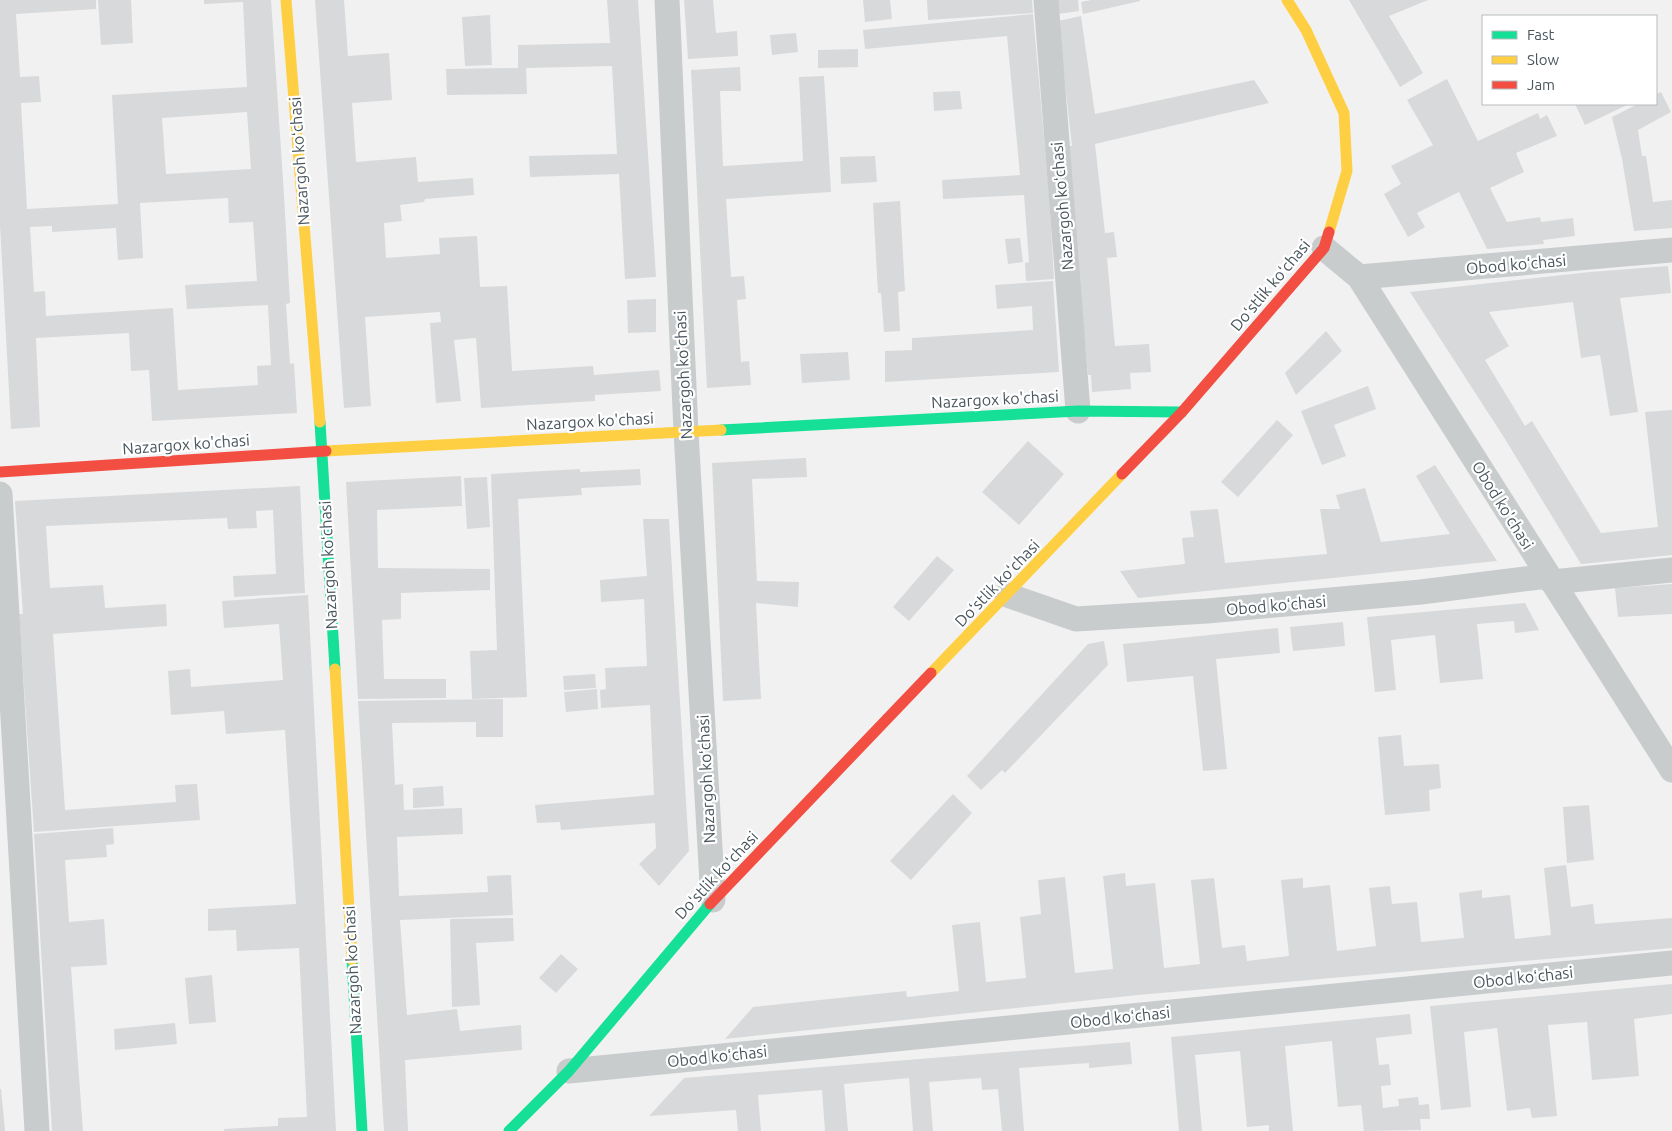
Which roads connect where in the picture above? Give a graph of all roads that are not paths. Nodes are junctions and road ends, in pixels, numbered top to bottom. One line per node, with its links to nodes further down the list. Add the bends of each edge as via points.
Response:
1 (286, 0): 11 (street, Nazargoh koʻchasi)
2 (667, 0): 10 (street, Nazargoh koʻchasi)
3 (1046, 0): 8 (street, Nazargoh koʻchasi)
4 (1287, 0): 5 (street, Doʻstlik koʻchasi, via 1306,30 1344,113 1348,171)
5 (1324, 248): 7 (street, Obod ko'chasi); 9 (street, Doʻstlik koʻchasi)
6 (1672, 250): 7 (street, Obod koʻchasi)
7 (1359, 277): 15 (street, Obod ko'chasi)
8 (1078, 411): 9 (street, Nazargox ko'chasi); 10 (street, Nazargox ko'chasi)
9 (1182, 412): 16 (street, Doʻstlik koʻchasi)
10 (686, 432): 11 (street, Nazargox ko'chasi); 18 (street, Nazargoh koʻchasi)
11 (322, 451): 12 (street, Nazargox ko'chasi); 22 (street, Nazargoh koʻchasi)
12 (0, 472)
13 (0, 494): 21 (street)
14 (1672, 570): 15 (street, Obod koʻchasi)
15 (1550, 579): 16 (street, Obod koʻchasi, via 1207,611 1076,619); 17 (street, Obod ko'chasi)
16 (1007, 595): 18 (street, Doʻstlik koʻchasi)
17 (1672, 770)
18 (713, 900): 20 (street, Doʻstlik koʻchasi)
19 (1672, 963): 20 (street, Obod koʻchasi)
20 (569, 1071): 23 (street, Doʻstlik koʻchasi)
21 (37, 1131)
22 (362, 1131)
23 (509, 1131)

